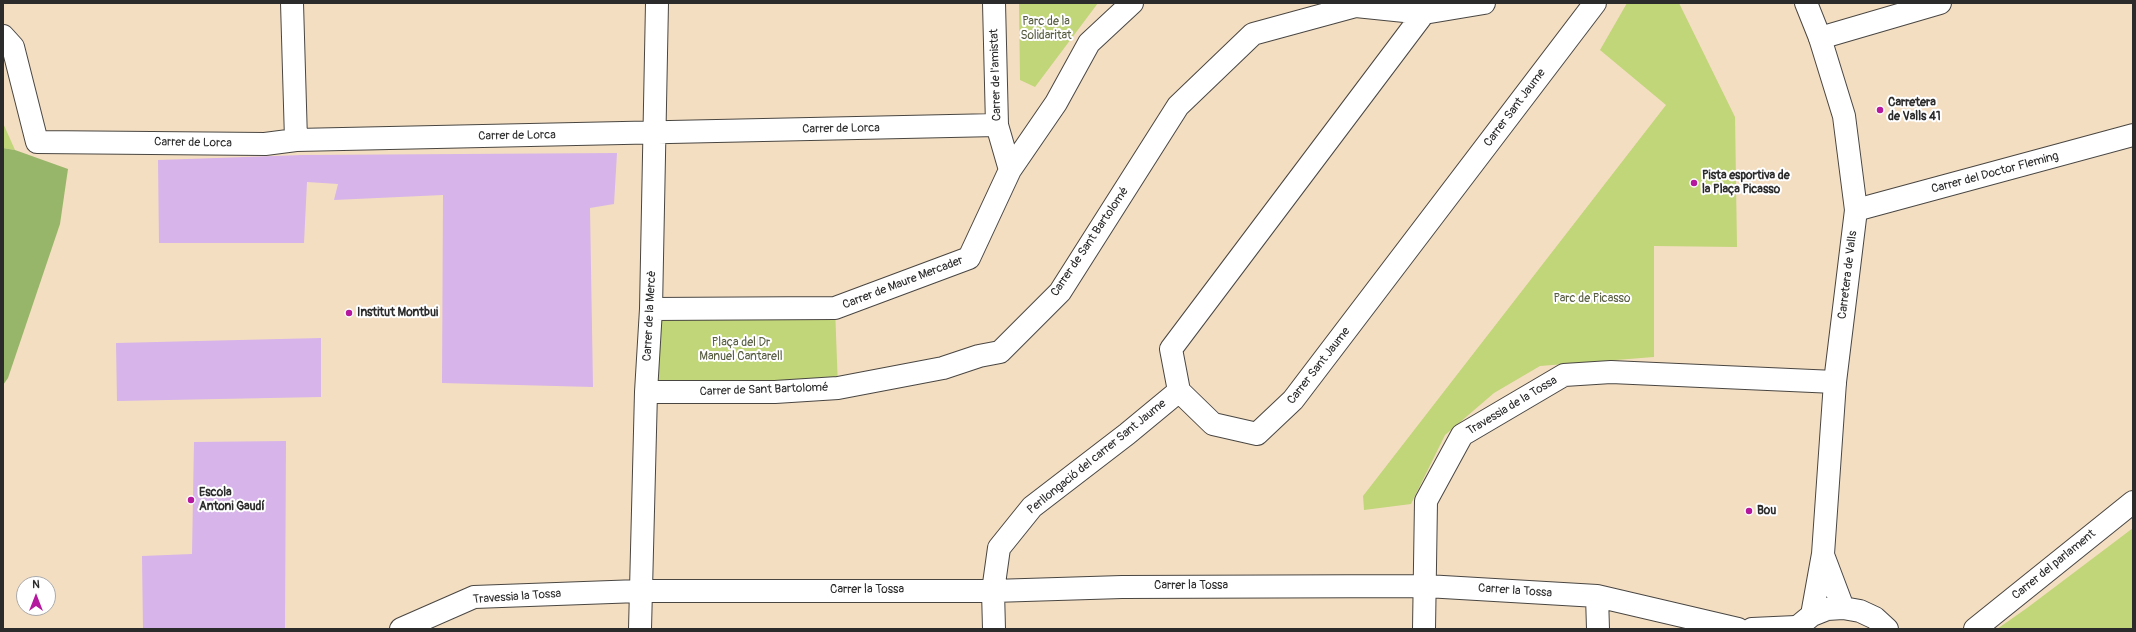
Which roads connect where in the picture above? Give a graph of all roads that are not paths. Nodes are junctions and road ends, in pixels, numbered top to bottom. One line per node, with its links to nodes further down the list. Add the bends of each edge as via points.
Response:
1 (292, 3): 15 (street)
2 (657, 3): 13 (street, Carrer de la Mercè)
3 (994, 3): 12 (street, Carrer de l'amistat)
4 (1132, 3): 16 (street, Carrer de Maure Mercader, via 1089,43 1056,103)
5 (1484, 3): 9 (street, Carrer de Sant Bartolomé)
6 (1594, 3): 20 (street, Carrer Sant Jaume, via 1293,400 1257,434 1213,424)
7 (1806, 3): 11 (street, Carretera de Valls)
8 (1940, 3): 11 (street)
9 (1424, 13): 20 (street, via 1171,349); 21 (street, Carrer de Sant Bartolomé, via 1356,6 1253,34 1178,106 1060,292 1000,352 943,368 838,388 775,392)
10 (3, 36): 15 (street, Carrer de Lorca, via 13,47 37,142 265,144)
11 (1820, 38): 17 (street, Carretera de Valls, via 1844,116)
12 (997, 125): 13 (street, Carrer de Lorca); 16 (street, Carrer de l'amistat)
13 (656, 133): 15 (street, Carrer de Lorca); 18 (street, Carrer de la Mercè)
14 (2133, 135): 17 (street, Carrer del Doctor Fleming)
15 (296, 140)
16 (1010, 170): 18 (street, Carrer de Maure Mercader, via 969,258 835,308)
17 (1856, 210): 19 (street, Carretera de Valls)
18 (651, 309): 21 (street, Carrer de la Mercè)
19 (1835, 382): 23 (street, Carretera de Valls); 24 (street, Travessia de la Tossa, via 1612,372 1564,375 1462,435 1426,501)
20 (1179, 391): 26 (street, Perllongació del carrer Sant Jaume, via 1032,507 999,548)
21 (646, 392): 25 (street, Carrer de la Mercè)
22 (2133, 502): 38 (street, Carrer del parlament)
23 (1823, 554): 28 (street, Carretera de Valls); 29 (street, Carretera de Valls)
24 (1426, 586): 26 (street, Carrer la Tossa, via 1122,587); 27 (street, Carrer la Tossa); 33 (street, Travessia de la Tossa)
25 (639, 591): 26 (street, Carrer la Tossa); 30 (street, Travessia la Tossa, via 474,597); 31 (street, Carrer de la Mercè)
26 (993, 591): 32 (street, Perllongació del carrer Sant Jaume)
27 (1597, 596): 34 (street); 35 (street, Carrer la Tossa)
28 (1843, 608): 29 (street, via 1827,609); 37 (street, via 1860,611 1875,618)
29 (1801, 624): 36 (street)
30 (401, 629)
31 (640, 629)
32 (994, 629)
33 (1424, 629)
34 (1598, 629)
35 (1738, 629)
36 (1752, 629)
37 (1887, 629)
38 (1975, 629)

